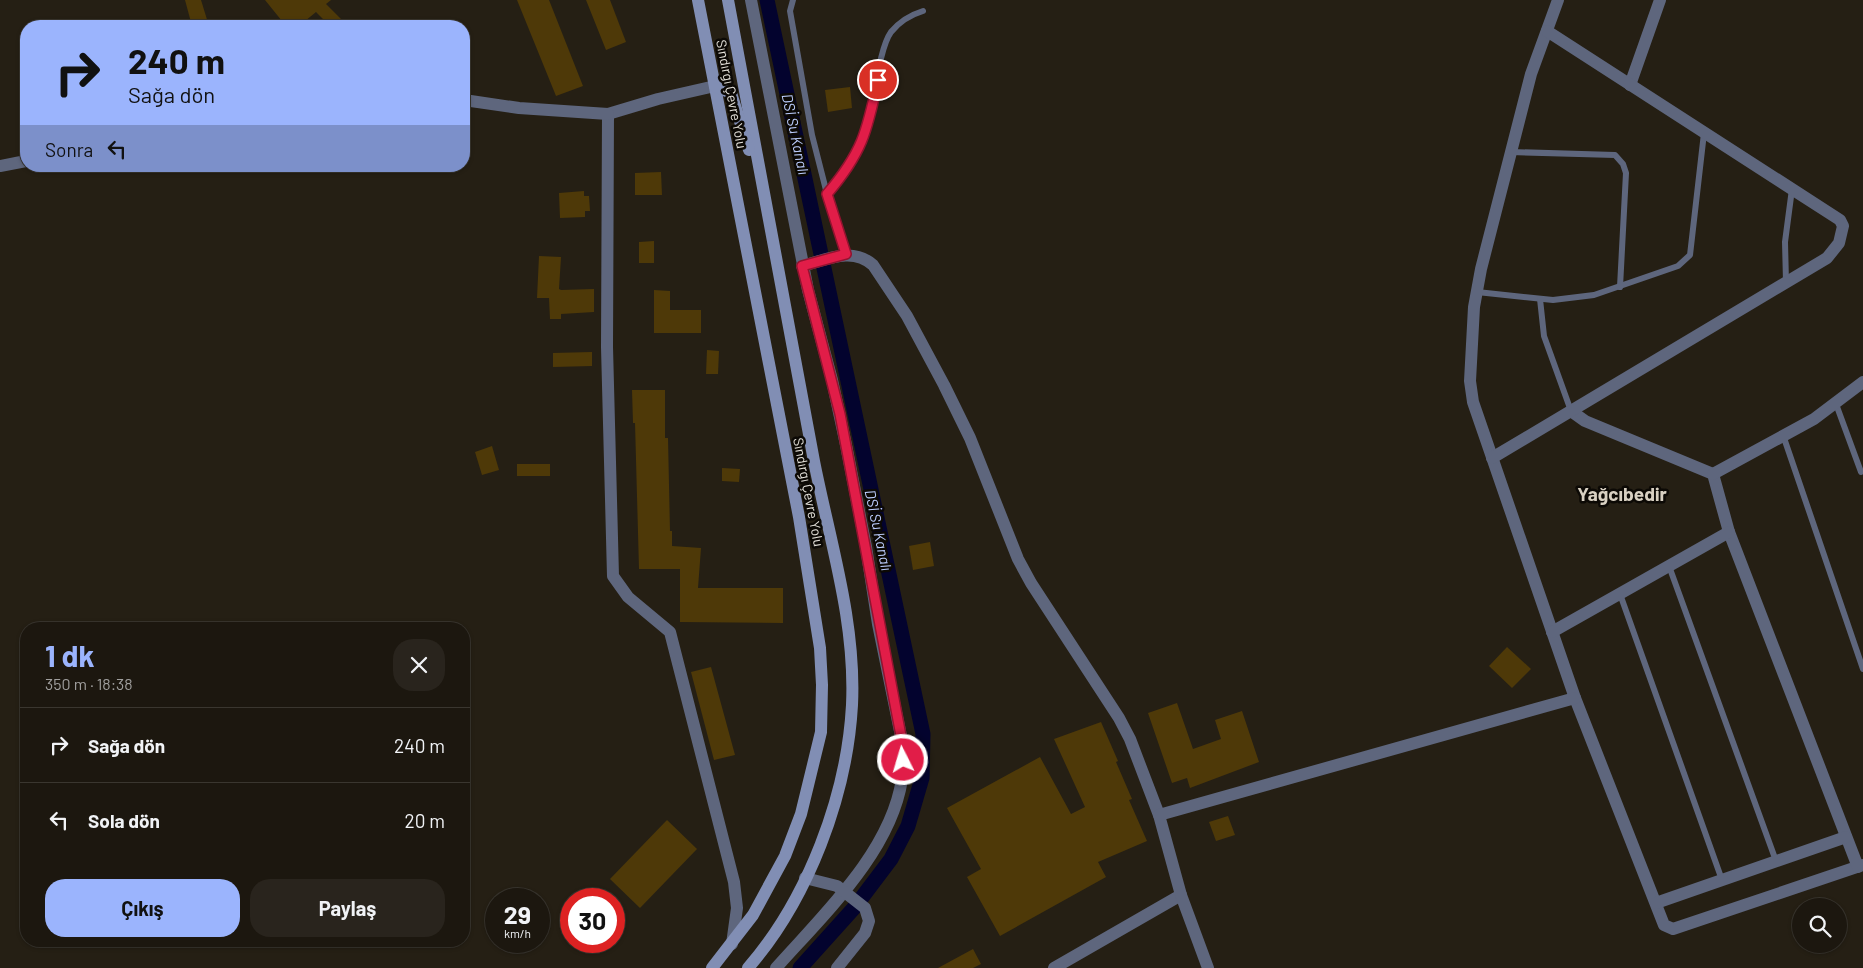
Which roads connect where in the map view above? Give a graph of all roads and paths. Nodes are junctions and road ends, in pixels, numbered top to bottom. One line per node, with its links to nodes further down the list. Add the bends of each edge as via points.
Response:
1 (698, 0): 10 (main road, Sındırgı Çevre Yolu)
2 (728, 0): 19 (main road, Sındırgı Çevre Yolu)
3 (751, 0): 21 (street)
4 (793, 0): 18 (lane, via 790,11 810,126)
5 (1558, 0): 8 (street)
6 (1660, 0): 9 (street)
7 (923, 11): 18 (lane, via 905,19 885,43 865,134 853,162)
8 (1547, 31): 9 (street); 14 (street, via 1531,74)
9 (1630, 85): 13 (street)
10 (715, 86): 12 (street); 19 (main road, via 732,93); 48 (main road, Sındırgı Çevre Yolu, via 799,517 822,685 821,732 802,814 781,864 753,915)
11 (470, 101): 12 (street)
12 (608, 114): 48 (street, via 607,347 613,576 628,598 670,632 734,882 736,908)
13 (1704, 132): 17 (street); 23 (lane, via 1690,255 1678,266)
14 (1511, 152): 23 (lane, via 1615,155 1623,164 1626,173); 24 (street)
15 (20, 161): 16 (street)
16 (0, 166)
17 (1792, 189): 22 (lane, via 1785,242); 22 (street, via 1840,220 1843,226 1839,243 1827,258)
18 (827, 194): 20 (lane)
19 (768, 212): 43 (main road, Sındırgı Çevre Yolu, via 824,513 844,601 851,658 852,705 846,762 821,846)
20 (846, 254): 21 (street); 39 (street, via 860,256 873,264 906,316 970,438 1018,559 1120,718)
21 (808, 264): 45 (street, via 902,741 902,779 894,806 879,840)
22 (1786, 282): 28 (street)
23 (1620, 287): 25 (lane, via 1594,295)
24 (1477, 292): 25 (lane); 30 (street, via 1470,381 1473,402)
25 (1540, 299): 28 (lane, via 1544,336)
26 (1863, 382): 27 (street)
27 (1836, 404): 29 (street); 31 (lane)
28 (1570, 411): 30 (street); 32 (street, via 1585,421)
29 (1783, 435): 32 (street); 37 (lane)
30 (1492, 458): 36 (street)
31 (1861, 472)
32 (1713, 474): 33 (street)
33 (1729, 532): 34 (street); 40 (street)
34 (1669, 566): 35 (street); 41 (lane)
35 (1620, 594): 36 (street); 44 (lane)
36 (1552, 632): 38 (street)
37 (1863, 669)
38 (1575, 698): 39 (street); 47 (street)
39 (1159, 815): 46 (street)
40 (1846, 837): 41 (street); 42 (street)
41 (1776, 861): 44 (street)
42 (1860, 866): 47 (street, via 1673,929 1664,926)
43 (805, 878): 45 (street, via 837,886); 50 (main road, Sındırgı Çevre Yolu, via 781,922)
44 (1722, 880): 47 (street)
45 (846, 894): 51 (street); 52 (street, via 865,908 869,921 865,933)
46 (1181, 895): 53 (street); 54 (street)
47 (1656, 904)
48 (732, 944): 49 (main road, Sındırgı Çevre Yolu)
49 (712, 968)
50 (748, 968)
51 (776, 968)
52 (837, 968)
53 (1054, 968)
54 (1208, 968)

